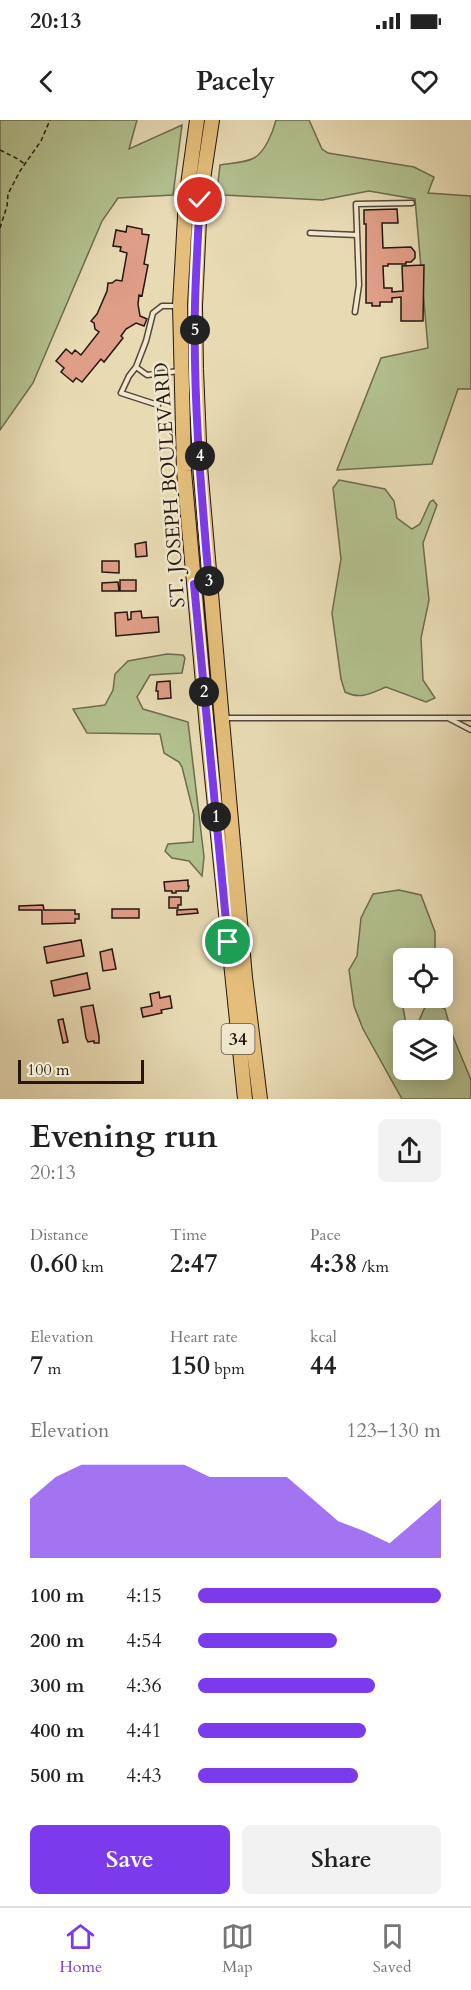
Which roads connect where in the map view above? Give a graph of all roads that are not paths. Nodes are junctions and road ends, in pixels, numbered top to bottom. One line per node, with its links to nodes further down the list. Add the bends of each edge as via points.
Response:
1 (197, 120): 6 (main road, ST. JOSEPH BOULEVARD / 34, via 186,199)
2 (212, 120): 9 (main road, ST. JOSEPH BOULEVARD / 34, via 200,200)
3 (412, 203): 5 (lane, via 356,204)
4 (310, 233): 5 (lane)
5 (357, 235): 7 (lane, via 359,285)
6 (180, 305): 8 (lane, via 162,306 153,313); 10 (main road, ST. JOSEPH BOULEVARD / 34)
7 (355, 312)
8 (136, 367): 10 (lane, via 147,375); 11 (lane, via 121,393)
9 (196, 369): 10 (main road); 12 (main road, ST. JOSEPH BOULEVARD / 34)
10 (180, 371): 13 (main road, ST. JOSEPH BOULEVARD / 34)
11 (158, 405)
12 (209, 582): 13 (main road); 16 (main road, ST. JOSEPH BOULEVARD / 34)
13 (194, 584): 17 (main road, ST. JOSEPH BOULEVARD / 34)
14 (448, 717): 15 (lane); 16 (lane); 18 (lane)
15 (471, 717)
16 (221, 718): 17 (lane); 19 (main road, ST. JOSEPH BOULEVARD / 34)
17 (206, 719): 19 (main road, ST. JOSEPH BOULEVARD / 34)
18 (471, 730)
19 (238, 978): 20 (main road, ST. JOSEPH BOULEVARD / 34); 21 (main road, ST. JOSEPH BOULEVARD / 34)
20 (245, 1099)
21 (260, 1099)

